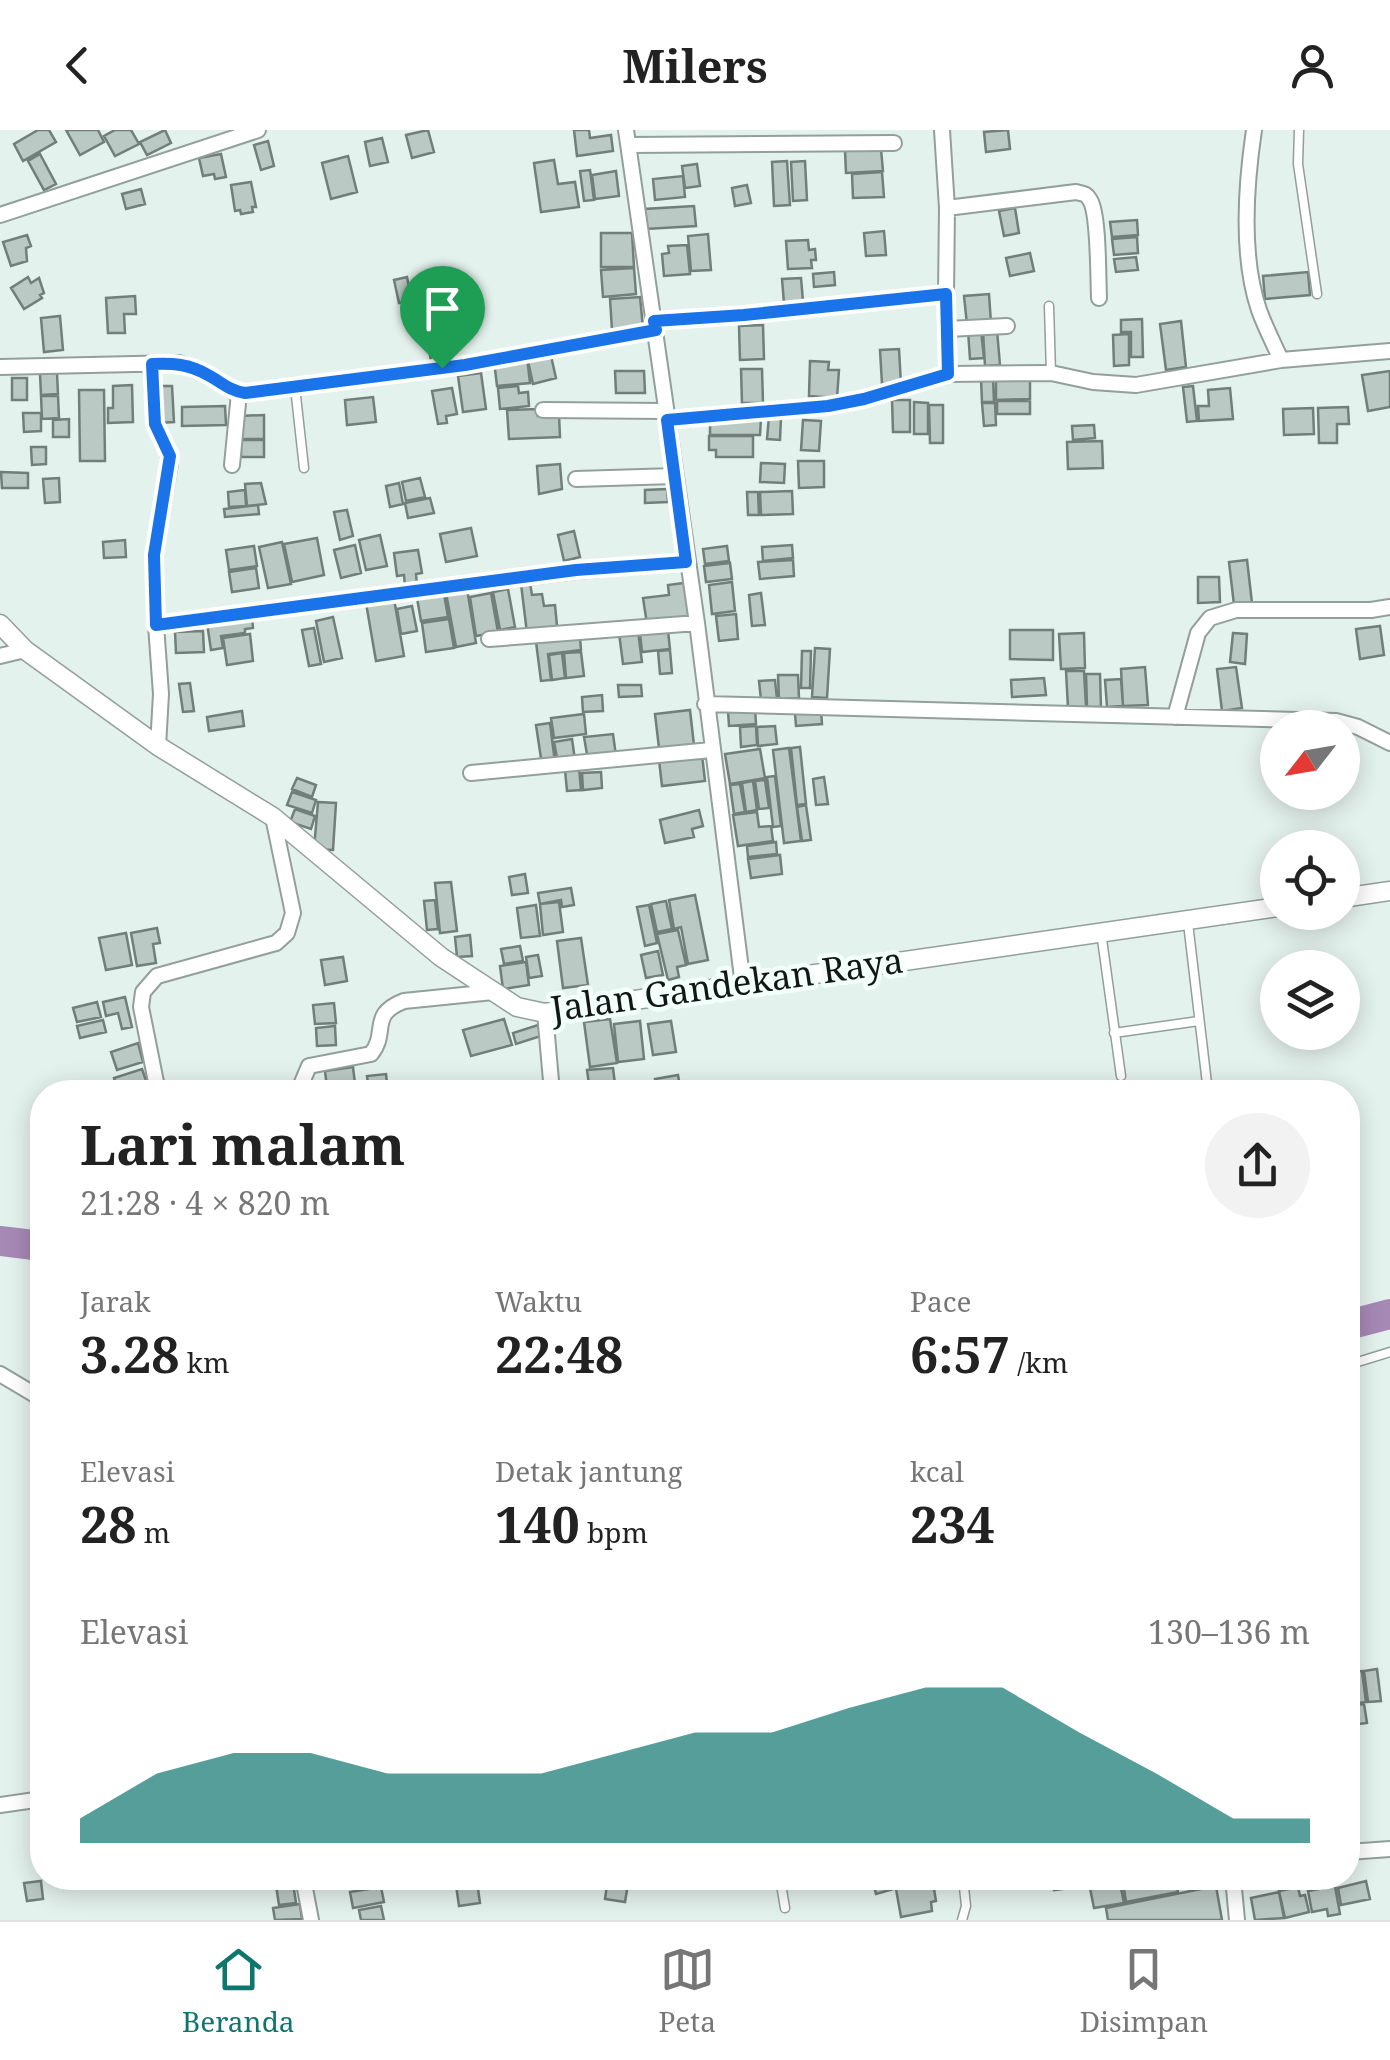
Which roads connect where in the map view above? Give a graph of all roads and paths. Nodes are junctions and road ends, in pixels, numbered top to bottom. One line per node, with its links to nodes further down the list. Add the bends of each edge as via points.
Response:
1 (258, 130): 8 (street)
2 (942, 130): 7 (street)
3 (1254, 130): 17 (street, via 1251,268 1258,307)
4 (1300, 130): 10 (lane, via 1298,164)
5 (627, 138): 6 (street); 13 (street)
6 (894, 143)
7 (948, 208): 9 (street); 11 (street, via 1086,194 1094,215)
8 (0, 215)
9 (946, 294): 13 (street); 15 (street)
10 (1317, 294)
11 (1099, 298)
12 (1049, 306): 20 (lane)
13 (655, 326): 22 (street, via 553,351); 25 (street)
14 (1006, 326): 15 (street)
15 (946, 329): 21 (street)
16 (1390, 351): 17 (street)
17 (1281, 360): 20 (street, via 1136,384)
18 (152, 364): 19 (street); 23 (street, via 179,363); 34 (street, via 155,424 170,456 154,555)
19 (0, 368)
20 (1051, 372): 21 (street)
21 (948, 374): 25 (street, via 828,406)
22 (295, 387): 23 (street); 27 (lane)
23 (239, 392): 26 (street)
24 (542, 410): 25 (street)
25 (666, 415): 28 (street)
26 (232, 465)
27 (304, 468)
28 (675, 476): 29 (street); 30 (street)
29 (576, 479)
30 (686, 562): 32 (street); 34 (street, via 576,570)
31 (1390, 606): 39 (street, via 1221,612 1198,633)
32 (696, 623): 35 (street); 38 (street)
33 (0, 624): 36 (street, Jalan Gandekan Raya)
34 (156, 625): 41 (street)
35 (489, 639)
36 (25, 650): 37 (street); 41 (street, Jalan Gandekan Raya)
37 (0, 656)
38 (705, 704): 39 (street); 42 (street)
39 (1175, 717): 40 (street, via 1336,721)
40 (1390, 743)
41 (158, 746): 44 (street, Jalan Gandekan Raya)
42 (711, 750): 43 (street); 50 (street)
43 (470, 773)
44 (274, 817): 51 (street, Jalan Gandekan Raya); 56 (street, via 292,924 276,943 147,984 141,1008)
45 (1390, 891): 46 (street)
46 (1360, 895)
47 (1260, 910): 48 (street, Jalan Gandekan Raya)
48 (1188, 920): 49 (street, Jalan Gandekan Raya); 53 (lane)
49 (1100, 932): 50 (street, Jalan Gandekan Raya); 54 (lane)
50 (744, 985): 52 (street, Jalan Gandekan Raya)
51 (494, 992): 52 (street, Jalan Gandekan Raya); 57 (street, via 391,1006 371,1054 309,1066)
52 (544, 1013): 58 (street)
53 (1199, 1021): 54 (lane); 59 (lane)
54 (1114, 1034): 55 (lane)
55 (1120, 1076)
56 (156, 1080)
57 (303, 1080)
58 (551, 1080)
59 (1206, 1080)
60 (1390, 1352): 61 (lane)
61 (1360, 1361)
62 (0, 1374): 63 (street)
63 (30, 1392)
64 (30, 1801): 65 (street)
65 (0, 1805)
66 (1390, 1850): 67 (street)
67 (1360, 1851)
68 (306, 1890): 73 (street)
69 (782, 1890): 72 (lane)
70 (965, 1890): 74 (lane)
71 (1234, 1890): 75 (street)
72 (785, 1908)
73 (311, 1920)
74 (962, 1920)
75 (1237, 1920)

